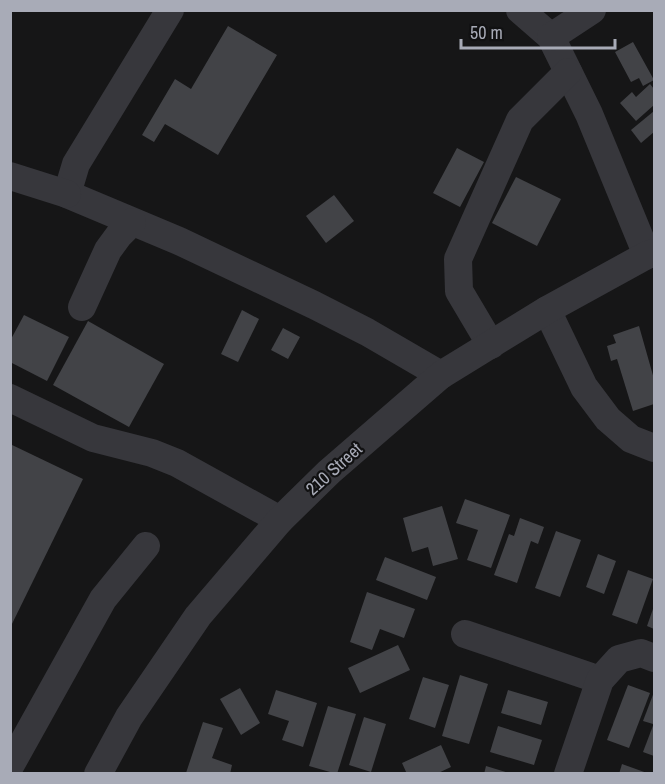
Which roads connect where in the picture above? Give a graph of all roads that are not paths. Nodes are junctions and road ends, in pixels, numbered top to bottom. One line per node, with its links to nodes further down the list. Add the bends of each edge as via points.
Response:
1 (170, 10): 7 (street, via 76,164)
2 (519, 10): 4 (street)
3 (592, 10): 4 (street)
4 (551, 37): 5 (street)
5 (568, 72): 9 (street); 12 (street, via 520,120 458,259 459,291)
6 (10, 176): 7 (street)
7 (67, 194): 8 (street)
8 (132, 222): 10 (street, via 108,250); 13 (street, via 314,305)
9 (651, 254): 11 (street, 210 Street)
10 (82, 307)
11 (547, 310): 12 (street, 210 Street); 15 (street, via 584,387 608,419 631,439)
12 (491, 345): 13 (street, 210 Street)
13 (441, 375): 16 (street, 210 Street)
14 (10, 398): 16 (street, via 93,438 177,463)
15 (654, 448)
16 (280, 520): 22 (street, 210 Street, via 198,616 129,717)
17 (146, 546): 21 (street, via 103,599)
18 (465, 634): 20 (street)
19 (654, 658): 20 (street, via 641,653 618,659)
20 (600, 680): 23 (street)
21 (10, 766)
22 (98, 774)
23 (568, 774)

